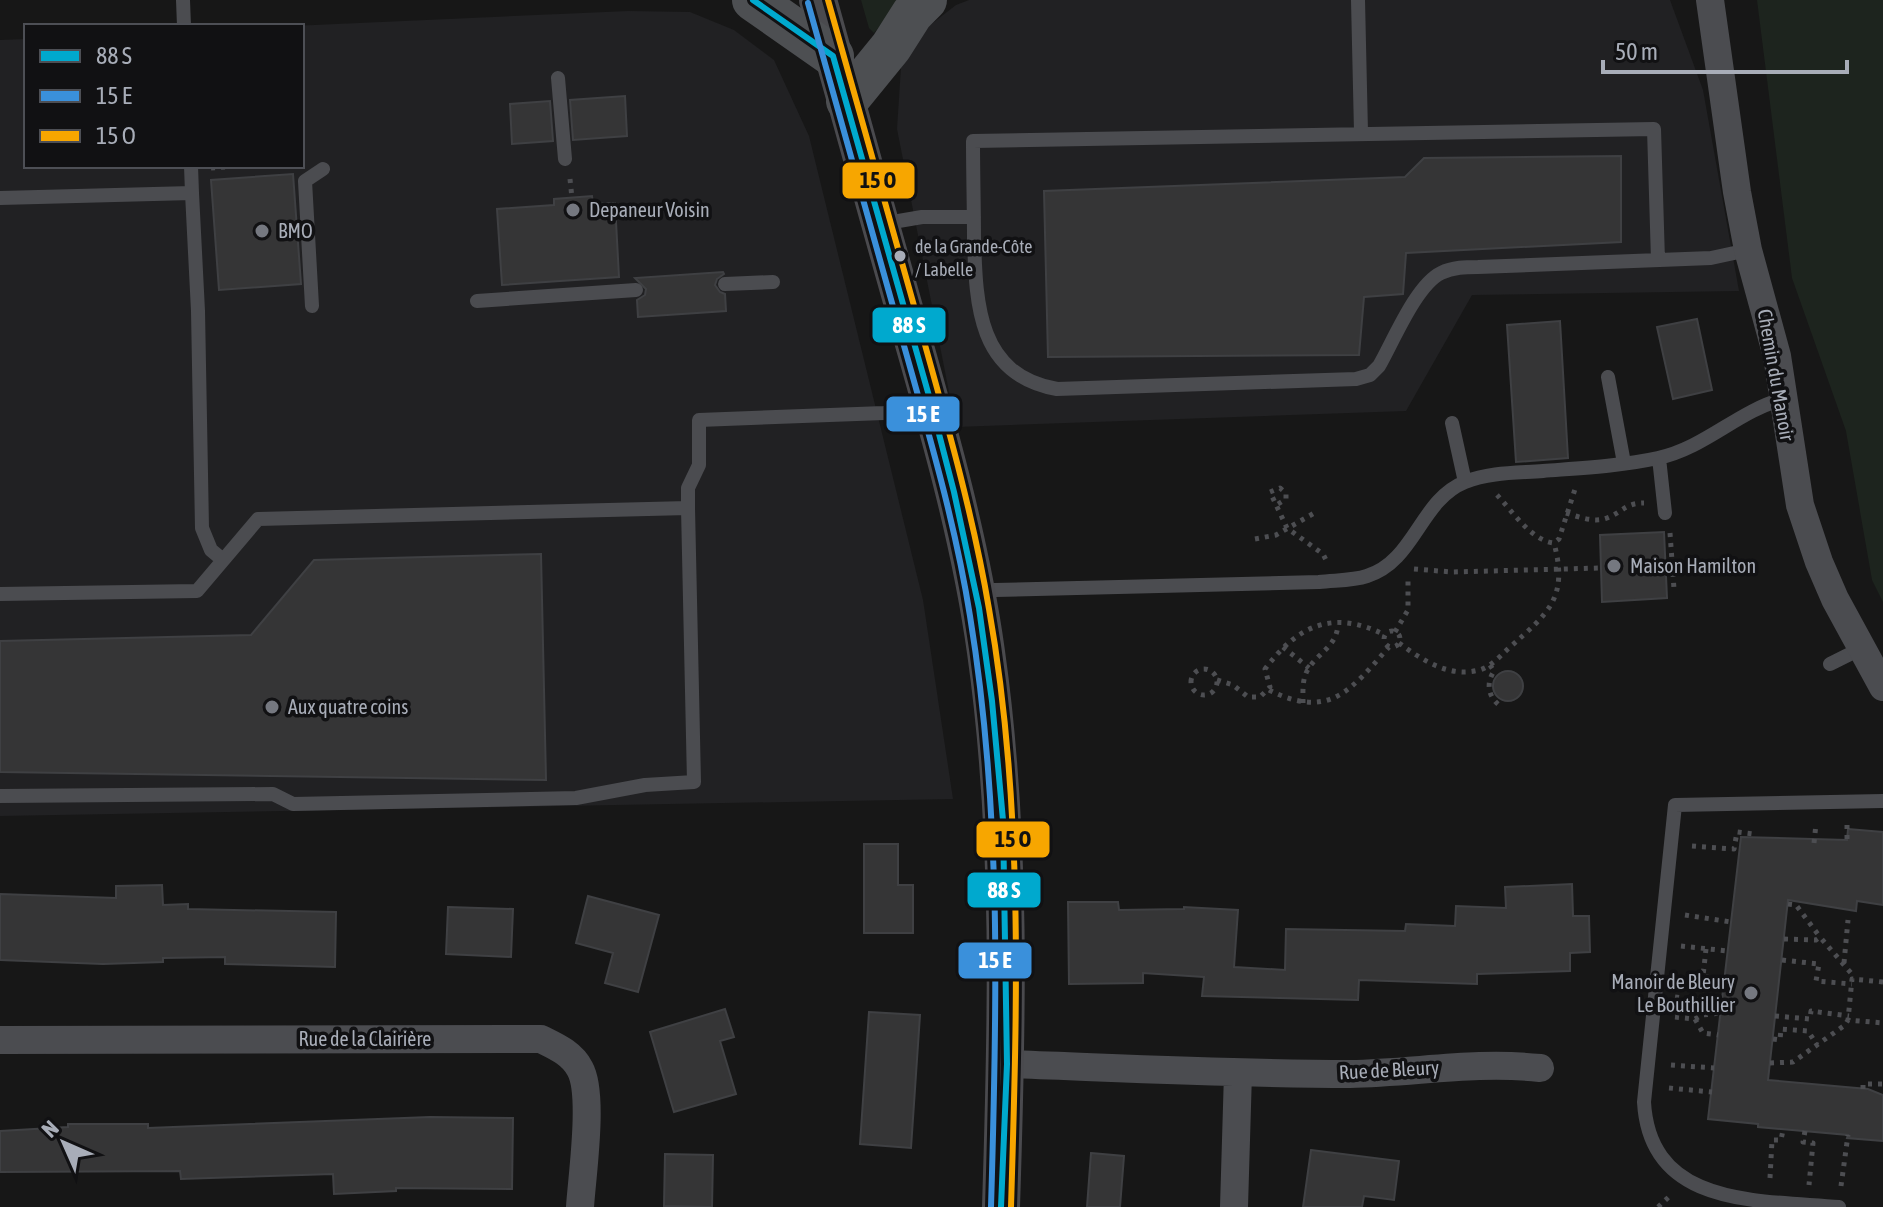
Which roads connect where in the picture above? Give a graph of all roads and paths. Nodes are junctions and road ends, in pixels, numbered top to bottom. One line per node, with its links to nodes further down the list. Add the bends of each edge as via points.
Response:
1 (183, 0): 7 (lane)
2 (753, 0): 8 (main road)
3 (818, 0): 8 (main road)
4 (926, 0): 10 (main road)
5 (1358, 0): 11 (lane)
6 (1710, 0): 19 (street, Chemin du Manoir)
7 (184, 24)
8 (833, 56): 10 (main road)
9 (558, 78): 12 (lane)
10 (847, 101): 18 (main road)
11 (1361, 132): 17 (lane, via 973,141); 20 (lane, via 1654,129)
12 (565, 159)
13 (198, 168): 15 (lane)
14 (323, 169): 25 (lane, via 305,181)
15 (192, 193): 16 (lane); 44 (lane, via 202,528 207,544)
16 (0, 198)
17 (974, 217): 18 (lane); 20 (lane, via 979,309 991,345 1021,377 1057,389 1356,379 1379,366 1421,292 1440,273 1459,267)
18 (880, 224): 28 (main road)
19 (1748, 250): 20 (lane); 27 (street, Chemin du Manoir)
20 (1658, 260)
21 (773, 282): 22 (lane)
22 (725, 284)
23 (636, 290): 24 (lane)
24 (477, 301)
25 (312, 306)
26 (1608, 377): 31 (lane)
27 (1783, 399): 30 (lane); 57 (street, Chemin du Manoir, via 1809,534)
28 (931, 403): 36 (lane, via 884,413 699,420 699,465 688,488); 49 (main road)
29 (1452, 423): 33 (lane)
30 (1659, 458): 31 (lane); 40 (lane)
31 (1624, 463): 33 (lane)
32 (1580, 479): 38 (path)
33 (1465, 482): 49 (lane, via 1438,500 1399,557 1355,579)
34 (1487, 485): 43 (path, via 1535,534)
35 (1278, 504): 41 (path)
36 (688, 508): 44 (lane, via 258,519); 66 (lane, via 694,782 576,798 309,804 293,804 273,794)
37 (1316, 512): 41 (path)
38 (1566, 513): 39 (path, via 1599,519 1628,504 1646,503); 43 (path)
39 (1647, 513)
40 (1662, 520): 48 (path, via 1670,527)
41 (1287, 528): 42 (path); 45 (path, via 1323,554)
42 (1255, 539)
43 (1554, 543): 47 (path)
44 (223, 560): 50 (lane, via 197,591)
45 (1327, 565)
46 (1601, 568): 47 (path)
47 (1557, 569): 52 (path, via 1407,568 1408,610); 59 (path, via 1558,589 1549,609)
48 (1674, 589)
49 (976, 593): 96 (main road, via 1003,820)
50 (0, 594)
51 (1338, 624): 53 (path, via 1356,624); 55 (path, via 1305,629); 60 (path, via 1328,649)
52 (1395, 632): 53 (path); 54 (path)
53 (1385, 635): 56 (path)
54 (1399, 643): 56 (path); 59 (path, via 1441,668 1478,670)
55 (1283, 647): 60 (path); 63 (path, via 1265,669)
56 (1389, 647): 64 (path, via 1339,695)
57 (1862, 648): 58 (lane); 62 (street, Chemin du Manoir)
58 (1830, 664)
59 (1490, 665): 65 (path, via 1494,671 1489,691)
60 (1309, 668): 64 (path)
61 (1217, 680): 61 (path, via 1211,671 1201,669 1192,676 1191,686 1197,694 1208,695); 63 (path, via 1253,698)
62 (1883, 687)
63 (1269, 690): 64 (path)
64 (1303, 703)
65 (1499, 705)
66 (0, 796)
67 (1883, 801): 114 (lane, via 1675,805 1661,930 1644,1102 1656,1152 1684,1182 1714,1196)
68 (1816, 816): 70 (path)
69 (1753, 834): 71 (path, via 1737,832 1734,849)
70 (1814, 843)
71 (1680, 846)
72 (1788, 904): 76 (path, via 1796,905)
73 (1709, 919): 75 (path)
74 (1848, 920): 80 (path)
75 (1731, 922)
76 (1820, 937): 77 (path); 80 (path)
77 (1784, 939)
78 (1728, 951): 82 (path, via 1706,949 1703,976)
79 (1782, 960): 83 (path, via 1819,964 1816,981)
80 (1844, 964): 83 (path)
81 (1883, 975): 84 (path)
82 (1724, 981)
83 (1852, 981): 84 (path); 89 (path)
84 (1883, 982)
85 (1704, 1001): 86 (path)
86 (1722, 1004)
87 (1721, 1013): 91 (path, via 1695,1019 1703,1033)
88 (1775, 1016): 89 (path, via 1810,1019 1811,1011)
89 (1849, 1018): 90 (path); 94 (path)
90 (1883, 1023)
91 (1718, 1035)
92 (1773, 1039): 94 (path, via 1780,1040 1781,1029 1808,1031)
93 (0, 1040): 111 (street, Rue de la Clairière, via 541,1039 565,1051 581,1069 587,1093)
94 (1817, 1045): 95 (path, via 1793,1062)
95 (1770, 1063)
96 (1007, 1064): 100 (street, Rue de Bleury); 112 (main road)
97 (1700, 1067): 99 (path)
98 (1540, 1068): 100 (street, Rue de Bleury, via 1482,1064 1353,1074)
99 (1714, 1068)
100 (1238, 1073): 113 (street)
101 (1883, 1084): 102 (path, via 1863,1084)
102 (1863, 1089)
103 (1697, 1091): 104 (path)
104 (1712, 1092)
105 (1783, 1130): 108 (path, via 1781,1140 1772,1140)
106 (1805, 1131): 109 (path, via 1803,1142 1813,1143)
107 (1848, 1135): 110 (path)
108 (1772, 1151)
109 (1813, 1155)
110 (1844, 1158)
111 (580, 1207)
112 (1001, 1207)
113 (1234, 1207)
114 (1839, 1207)

